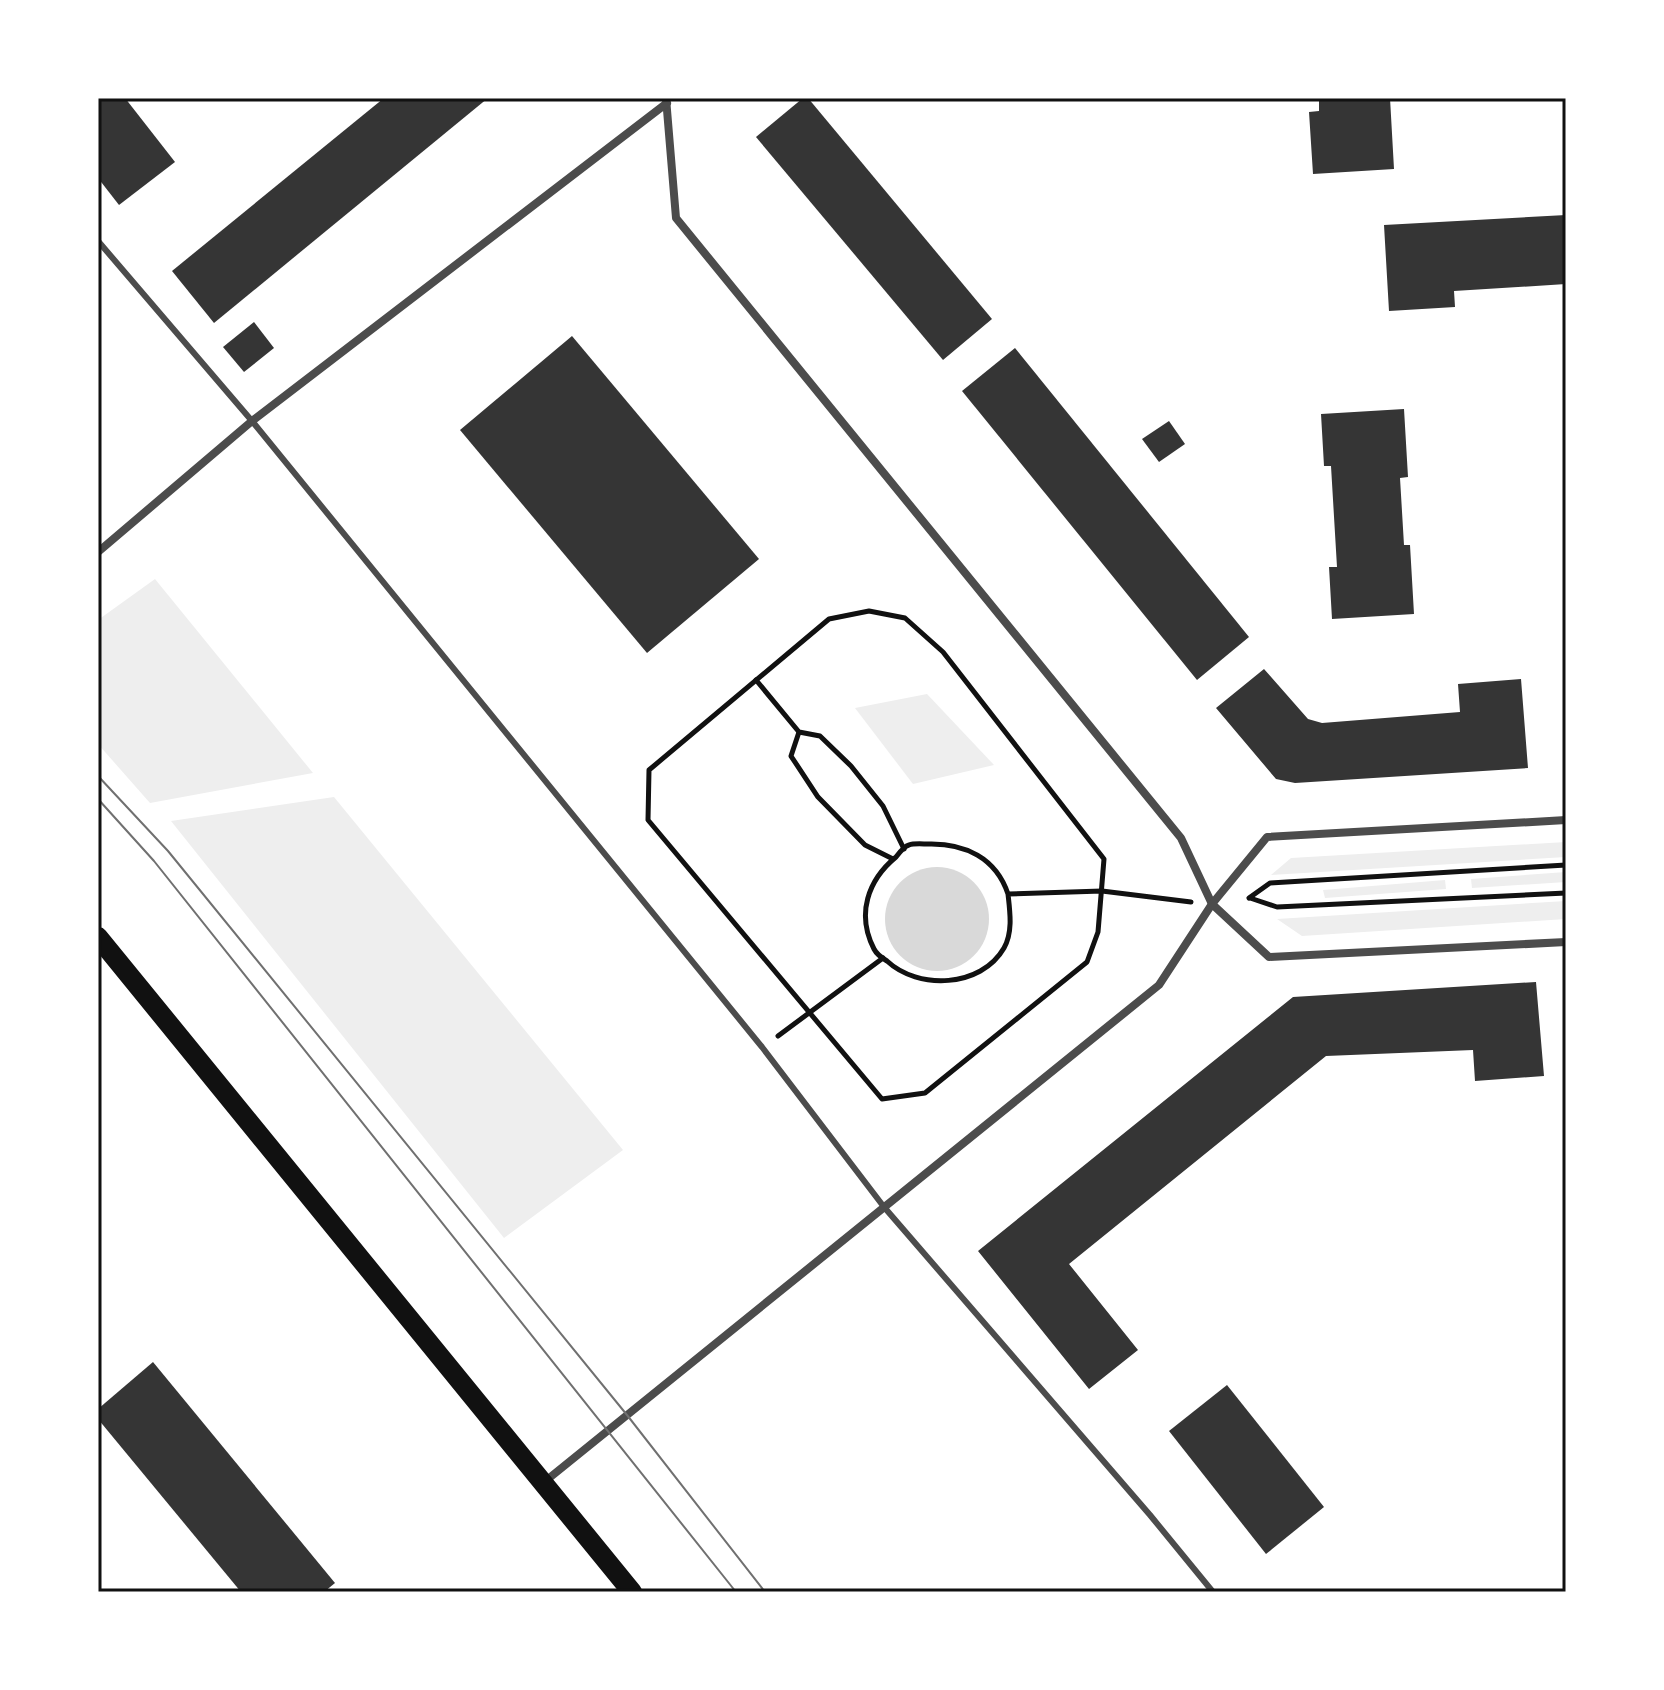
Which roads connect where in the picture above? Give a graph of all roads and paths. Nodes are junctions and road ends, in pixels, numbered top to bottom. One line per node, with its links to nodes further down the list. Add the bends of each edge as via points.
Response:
1 (667, 100): 3 (street); 15 (street, via 676,218 1181,838)
2 (98, 241): 3 (lane)
3 (252, 421): 4 (street); 20 (lane)
4 (98, 552)
5 (756, 680): 6 (path); 11 (path, via 829,619 869,611 905,618 943,652 1104,859); 19 (path, via 649,770 648,820)
6 (799, 732): 8 (path, via 820,736 851,766 883,806); 9 (path, via 791,756 818,797 865,845)
7 (1566, 820): 15 (street, via 1267,837)
8 (904, 849): 9 (path); 13 (path, via 941,844 978,854 1002,876)
9 (893, 859): 18 (path, via 881,868 865,899 874,950)
10 (1566, 865): 14 (path, via 1270,883)
11 (1102, 891): 13 (path); 15 (path); 19 (path, via 1098,932 1087,962 925,1093 882,1099)
12 (1566, 893): 14 (path, via 1277,907)
13 (1008, 894): 18 (path, via 1011,926 1004,948 983,970 955,980 927,981 899,973)
14 (1252, 896): 15 (path)
15 (1212, 904): 17 (street, via 1269,957); 21 (street, via 1159,985)
16 (98, 937): 22 (main road)
17 (1566, 942)
18 (883, 958): 19 (path)
19 (810, 1012): 20 (path)
20 (762, 1047): 21 (lane)
21 (884, 1207): 22 (street); 24 (lane)
22 (542, 1483): 23 (main road)
23 (632, 1592)
24 (1213, 1592)

